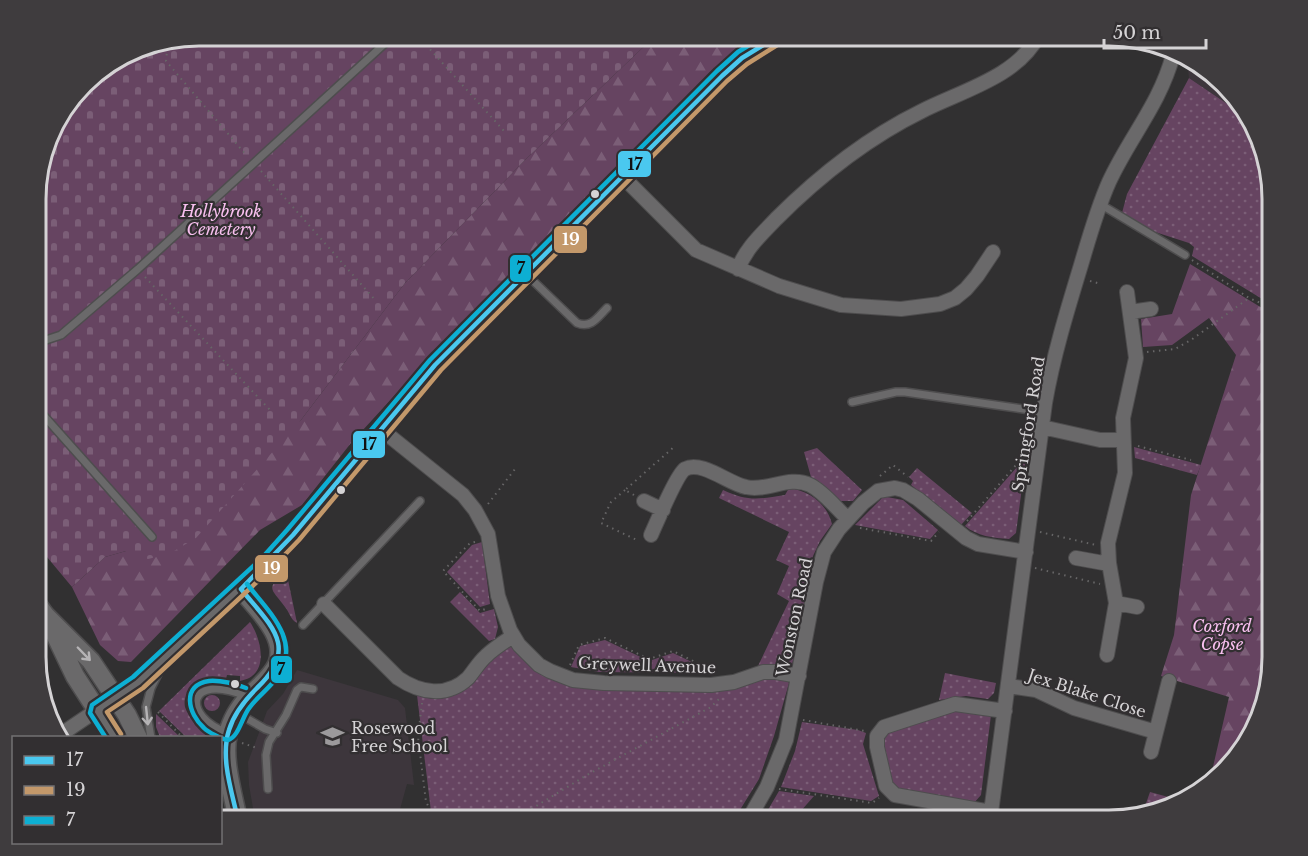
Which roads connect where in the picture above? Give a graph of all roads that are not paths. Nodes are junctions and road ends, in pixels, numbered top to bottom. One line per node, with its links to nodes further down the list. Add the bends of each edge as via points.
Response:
1 (381, 47): 15 (lane, via 138,269 61,335)
2 (760, 47): 5 (street, via 722,76)
3 (1031, 47): 9 (street, via 1012,67 920,111 838,163 752,244)
4 (1171, 60): 6 (street, Springford Road, via 1159,95 1118,164)
5 (622, 176): 9 (street, via 696,250); 10 (street)
6 (1101, 204): 8 (lane); 17 (street, Springford Road, via 1053,362)
7 (993, 252): 9 (street, via 955,298 901,309 827,302)
8 (1185, 255)
9 (738, 269)
10 (525, 273): 12 (lane, via 584,326); 20 (street, via 435,364)
11 (1127, 292): 14 (street)
12 (607, 308)
13 (1151, 309): 14 (street)
14 (1130, 312): 21 (street, via 1135,353 1123,418)
15 (47, 340)
16 (852, 402): 17 (lane, via 905,392)
17 (1044, 412): 19 (street, Springford Road)
18 (47, 419): 27 (lane)
19 (1042, 427): 21 (street); 28 (street, Springford Road)
20 (382, 430): 31 (street, via 293,535); 38 (street, Greywell Avenue, via 462,495 478,515 489,538 500,604)
21 (1123, 441): 30 (street, via 1125,473 1108,548)
22 (420, 501): 33 (lane)
23 (644, 501): 24 (street)
24 (663, 510): 25 (street, via 682,472 698,467 746,487 801,482 815,489); 26 (street)
25 (845, 522): 28 (street, Wonston Road, via 872,494 895,488 918,499 978,544); 41 (street, Wonston Road, via 831,540 819,568)
26 (651, 535)
27 (152, 537)
28 (1025, 558): 43 (street, Springford Road)
29 (1076, 558): 30 (street)
30 (1109, 564): 32 (street)
31 (241, 589): 40 (street); 45 (street, via 271,626 279,647 277,666)
32 (1116, 603): 34 (street); 39 (street)
33 (324, 604): 37 (lane); 38 (street, via 398,678 425,691 446,690 461,683 486,656)
34 (1137, 607)
35 (47, 615): 46 (street, one-way to 46, via 91,661)
36 (47, 621): 47 (street)
37 (303, 625)
38 (513, 636): 41 (street, Greywell Avenue, via 539,664 564,677 604,683 711,685 764,672)
39 (1107, 655)
40 (167, 656): 46 (street); 56 (lane, one-way to 56, via 147,699)
41 (799, 676): 59 (street, Wonston Road, via 786,740)
42 (1169, 681): 51 (street, Jex Blake Close)
43 (1008, 686): 48 (street, Springford Road); 51 (street, Jex Blake Close, via 1036,690 1074,708)
44 (313, 689): 53 (lane, via 297,690)
45 (248, 697): 49 (street); 52 (lane, via 219,688 208,688 198,696 200,712 209,723)
46 (116, 699): 47 (street); 55 (street)
47 (97, 711): 50 (street); 54 (street)
48 (1005, 711): 60 (street, via 946,705 889,724 880,731 876,741 886,786 895,795); 61 (street, Springford Road)
49 (237, 713): 52 (street); 53 (lane)
50 (66, 731)
51 (1156, 732): 57 (street, Jex Blake Close)
52 (228, 733): 62 (street, via 227,760)
53 (277, 733): 58 (lane, via 269,742 266,755)
54 (114, 736)
55 (137, 736)
56 (151, 736)
57 (1150, 752)
58 (268, 789)
59 (754, 809)
60 (960, 809)
61 (992, 809)
62 (236, 810)

